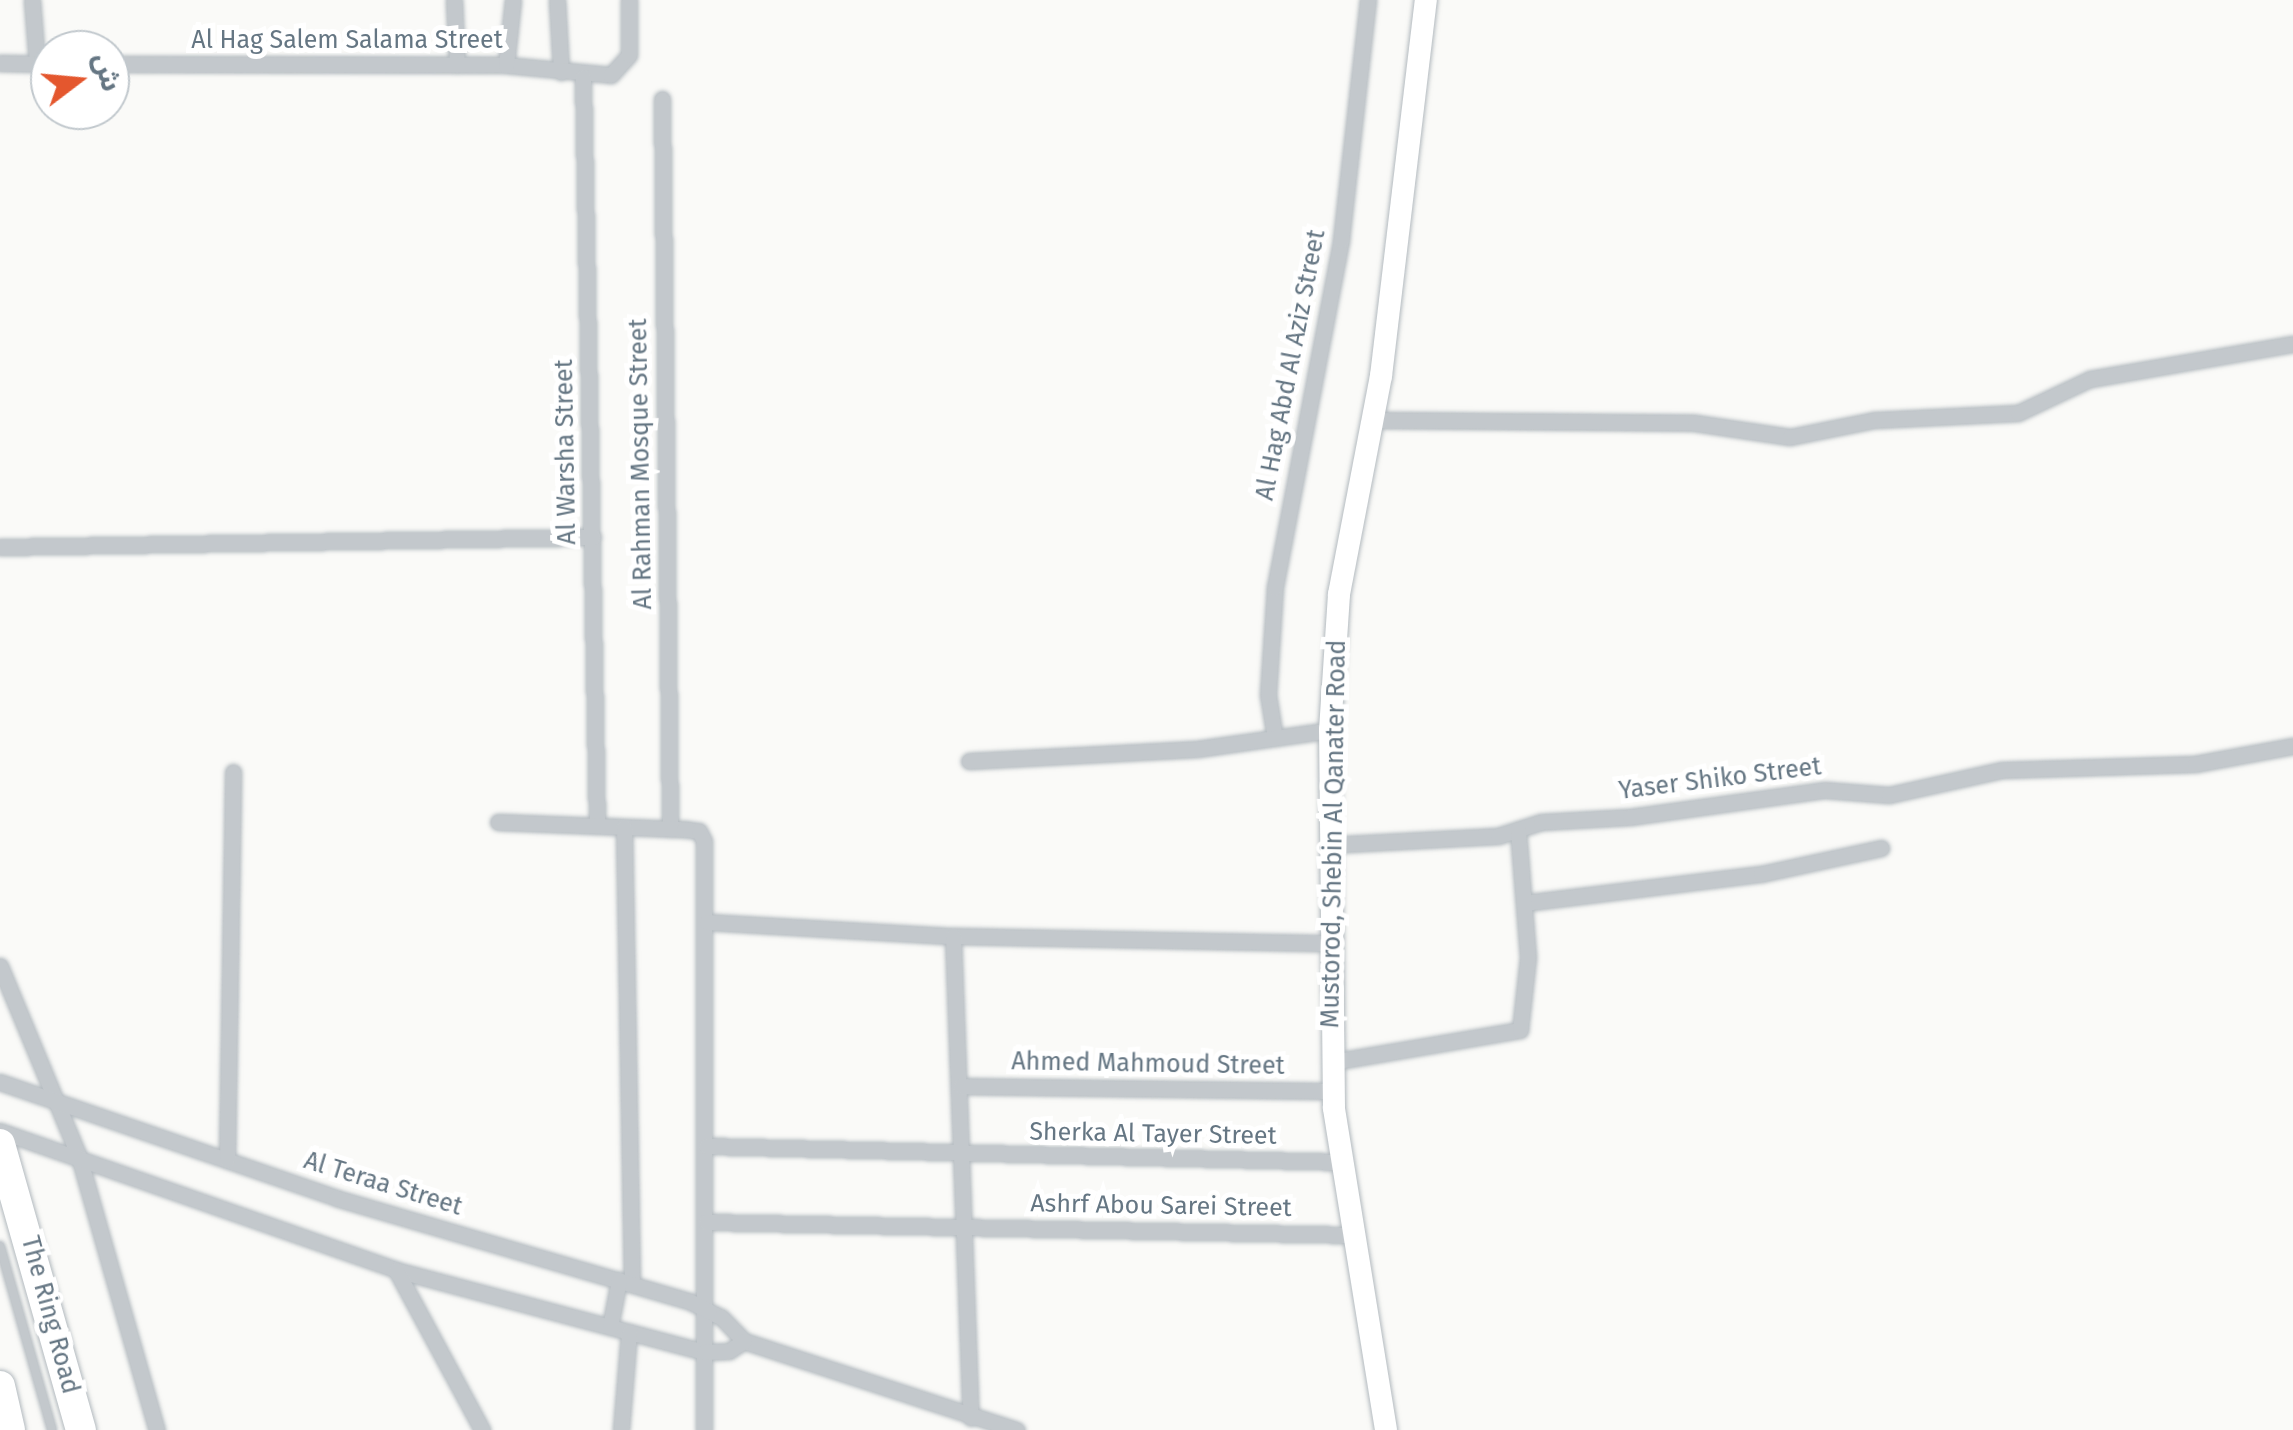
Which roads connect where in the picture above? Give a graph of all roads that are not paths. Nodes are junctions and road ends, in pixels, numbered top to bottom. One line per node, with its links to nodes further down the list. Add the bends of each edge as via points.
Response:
1 (32, 0): 8 (street)
2 (454, 0): 12 (street)
3 (513, 0): 13 (street)
4 (557, 0): 14 (street)
5 (629, 0): 15 (street, via 624,68)
6 (1368, 0): 22 (street, Al Hag Abd Al Aziz Street, via 1341,240 1275,587 1268,695)
7 (1426, 0): 18 (main road, Mustorod, Shebin Al Qanater Road)
8 (38, 30)
9 (0, 64): 10 (street)
10 (30, 64)
11 (130, 64): 12 (street, Al Hag Salem Salama Street)
12 (457, 65): 13 (street, Al Hag Salem Salama Street)
13 (506, 65): 14 (street, Al Hag Salem Salama Street)
14 (560, 72): 15 (street, Al Hag Salem Salama Street)
15 (582, 76): 19 (street, Al Warsha Street)
16 (662, 99): 29 (street, Al Rahman Mosque Street)
17 (2293, 344): 18 (street, via 2090,379 2018,413 1874,420 1790,437 1695,424)
18 (1374, 420): 21 (main road, Mustorod, Shebin Al Qanater Road, via 1339,594)
19 (594, 537): 20 (street); 27 (street, Al Warsha Street)
20 (0, 548)
21 (1324, 731): 22 (street); 31 (main road, Mustorod, Shebin Al Qanater Road)
22 (1282, 737): 24 (street, via 1198,749)
23 (2293, 746): 30 (street, Yaser Shiko Street, via 2195,764 2019,768 1890,795 1825,790)
24 (969, 761)
25 (232, 772): 48 (street)
26 (498, 822): 27 (street)
27 (597, 826): 28 (street)
28 (624, 827): 29 (street); 55 (street)
29 (670, 829): 34 (street, via 699,832 704,841)
30 (1518, 829): 31 (street, Yaser Shiko Street, via 1498,836); 33 (street)
31 (1328, 845): 36 (main road, Mustorod, Shebin Al Qanater Road)
32 (1880, 848): 33 (street, via 1744,877)
33 (1524, 903): 38 (street, via 1528,957 1520,1030)
34 (707, 922): 35 (street); 45 (street)
35 (952, 936): 36 (street); 40 (street)
36 (1328, 943): 38 (main road, Mustorod, Shebin Al Qanater Road)
37 (0, 966): 42 (street)
38 (1332, 1062): 41 (main road, Mustorod, Shebin Al Qanater Road)
39 (0, 1082): 42 (street, Al Teraa Street)
40 (961, 1086): 41 (street, Ahmed Mahmoud Street); 46 (street)
41 (1333, 1091): 49 (main road, Mustorod, Shebin Al Qanater Road)
42 (60, 1101): 47 (street); 48 (street, Al Teraa Street)
43 (0, 1131): 47 (street)
44 (0, 1144): 65 (highway, The Ring Road)
45 (706, 1146): 46 (street, Sherka Al Tayer Street); 50 (street)
46 (964, 1154): 49 (street, Sherka Al Tayer Street); 51 (street)
47 (80, 1157): 54 (street, via 189,1202); 66 (street)
48 (227, 1160): 55 (street, Al Teraa Street)
49 (1341, 1162): 52 (main road, Mustorod, Shebin Al Qanater Road)
50 (706, 1222): 51 (street, Ashrf Abou Sarei Street); 56 (street)
51 (968, 1228): 52 (street, Ashrf Abou Sarei Street); 62 (street)
52 (1353, 1234): 71 (main road, Mustorod, Shebin Al Qanater Road)
53 (0, 1246): 64 (lane)
54 (396, 1270): 57 (street); 67 (street)
55 (625, 1282): 56 (street, Al Teraa Street); 57 (street)
56 (706, 1310): 59 (street, Al Teraa Street); 60 (street)
57 (610, 1327): 58 (street)
58 (629, 1332): 60 (street); 68 (street)
59 (744, 1341): 60 (street, via 729,1351); 62 (street, Al Teraa Street)
60 (704, 1352): 69 (street)
61 (0, 1386): 63 (highway)
62 (971, 1418): 70 (street, Al Teraa Street)
63 (10, 1430)
64 (52, 1430)
65 (80, 1430)
66 (157, 1430)
67 (482, 1430)
68 (622, 1430)
69 (704, 1430)
70 (1017, 1430)
71 (1386, 1430)

